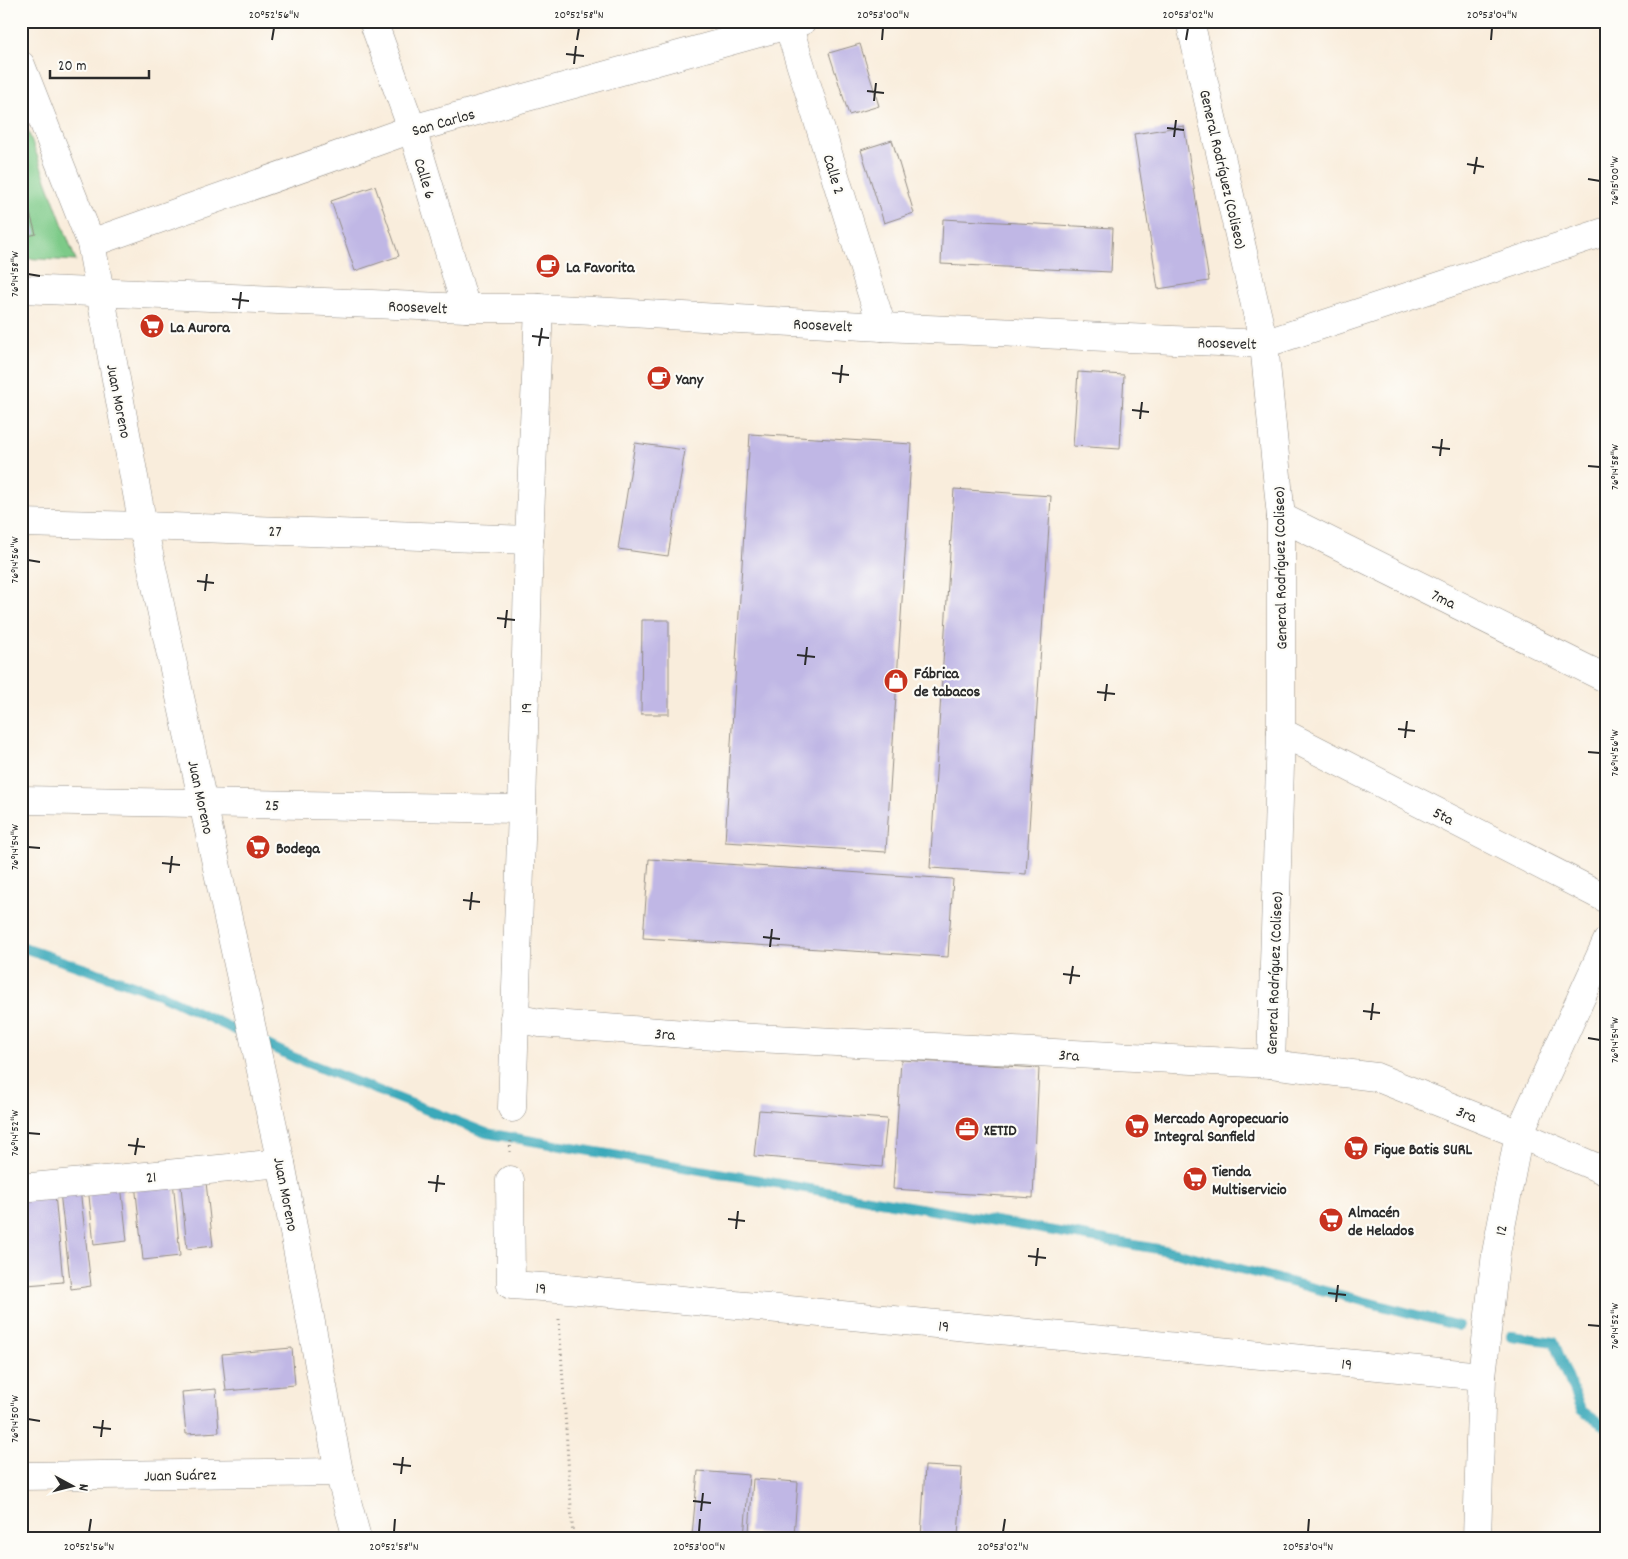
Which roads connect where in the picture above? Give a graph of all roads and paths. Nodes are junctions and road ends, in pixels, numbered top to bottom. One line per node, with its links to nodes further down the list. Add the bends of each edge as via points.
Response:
1 (373, 21): 5 (street, Calle 6)
2 (1190, 21): 13 (street, General Rodríguez (Coliseo))
3 (793, 23): 5 (street, San Carlos); 12 (street, Calle 2)
4 (21, 65): 7 (street, Juan Moreno)
5 (412, 129): 7 (street, San Carlos); 10 (street, Calle 6)
6 (1607, 231): 13 (street, Roosevelt)
7 (91, 243): 9 (street, Juan Moreno)
8 (21, 289): 9 (street, Roosevelt)
9 (100, 292): 10 (street, Roosevelt); 16 (street, Juan Moreno)
10 (466, 308): 11 (street, Roosevelt)
11 (539, 308): 12 (street, Roosevelt); 17 (street, 19)
12 (882, 327): 13 (street, Roosevelt)
13 (1264, 344): 14 (street, General Rodríguez (Coliseo))
14 (1281, 517): 18 (street, 7ma); 19 (street, General Rodríguez (Coliseo))
15 (21, 523): 16 (street, 27)
16 (143, 526): 17 (street, 27); 21 (street, Juan Moreno)
17 (529, 540): 22 (street, 19)
18 (1607, 679)
19 (1281, 732): 23 (street, 5ta); 26 (street, General Rodríguez (Coliseo))
20 (21, 800): 21 (street, 25)
21 (204, 803): 22 (street, 25); 29 (street, Juan Moreno)
22 (522, 809): 25 (street, 19)
23 (1607, 899)
24 (1607, 941): 28 (street, 12)
25 (514, 1018): 26 (street, 3ra, via 540,1023 698,1035); 27 (street, 19)
26 (1271, 1064): 28 (street, 3ra, via 1376,1077)
27 (512, 1108): 31 (path)
28 (1519, 1134): 30 (street, 3ra); 34 (street, 12, via 1496,1253)
29 (281, 1163): 32 (street, 21); 35 (street, Juan Moreno)
30 (1607, 1172)
31 (510, 1180): 33 (street, 19, via 512,1285)
32 (21, 1188)
33 (557, 1288): 34 (street, 19); 38 (path)
34 (1482, 1376): 39 (street, 12)
35 (339, 1472): 36 (street, Juan Suárez); 37 (street, Juan Moreno)
36 (21, 1476)
37 (357, 1538)
38 (573, 1538)
39 (1477, 1538)

